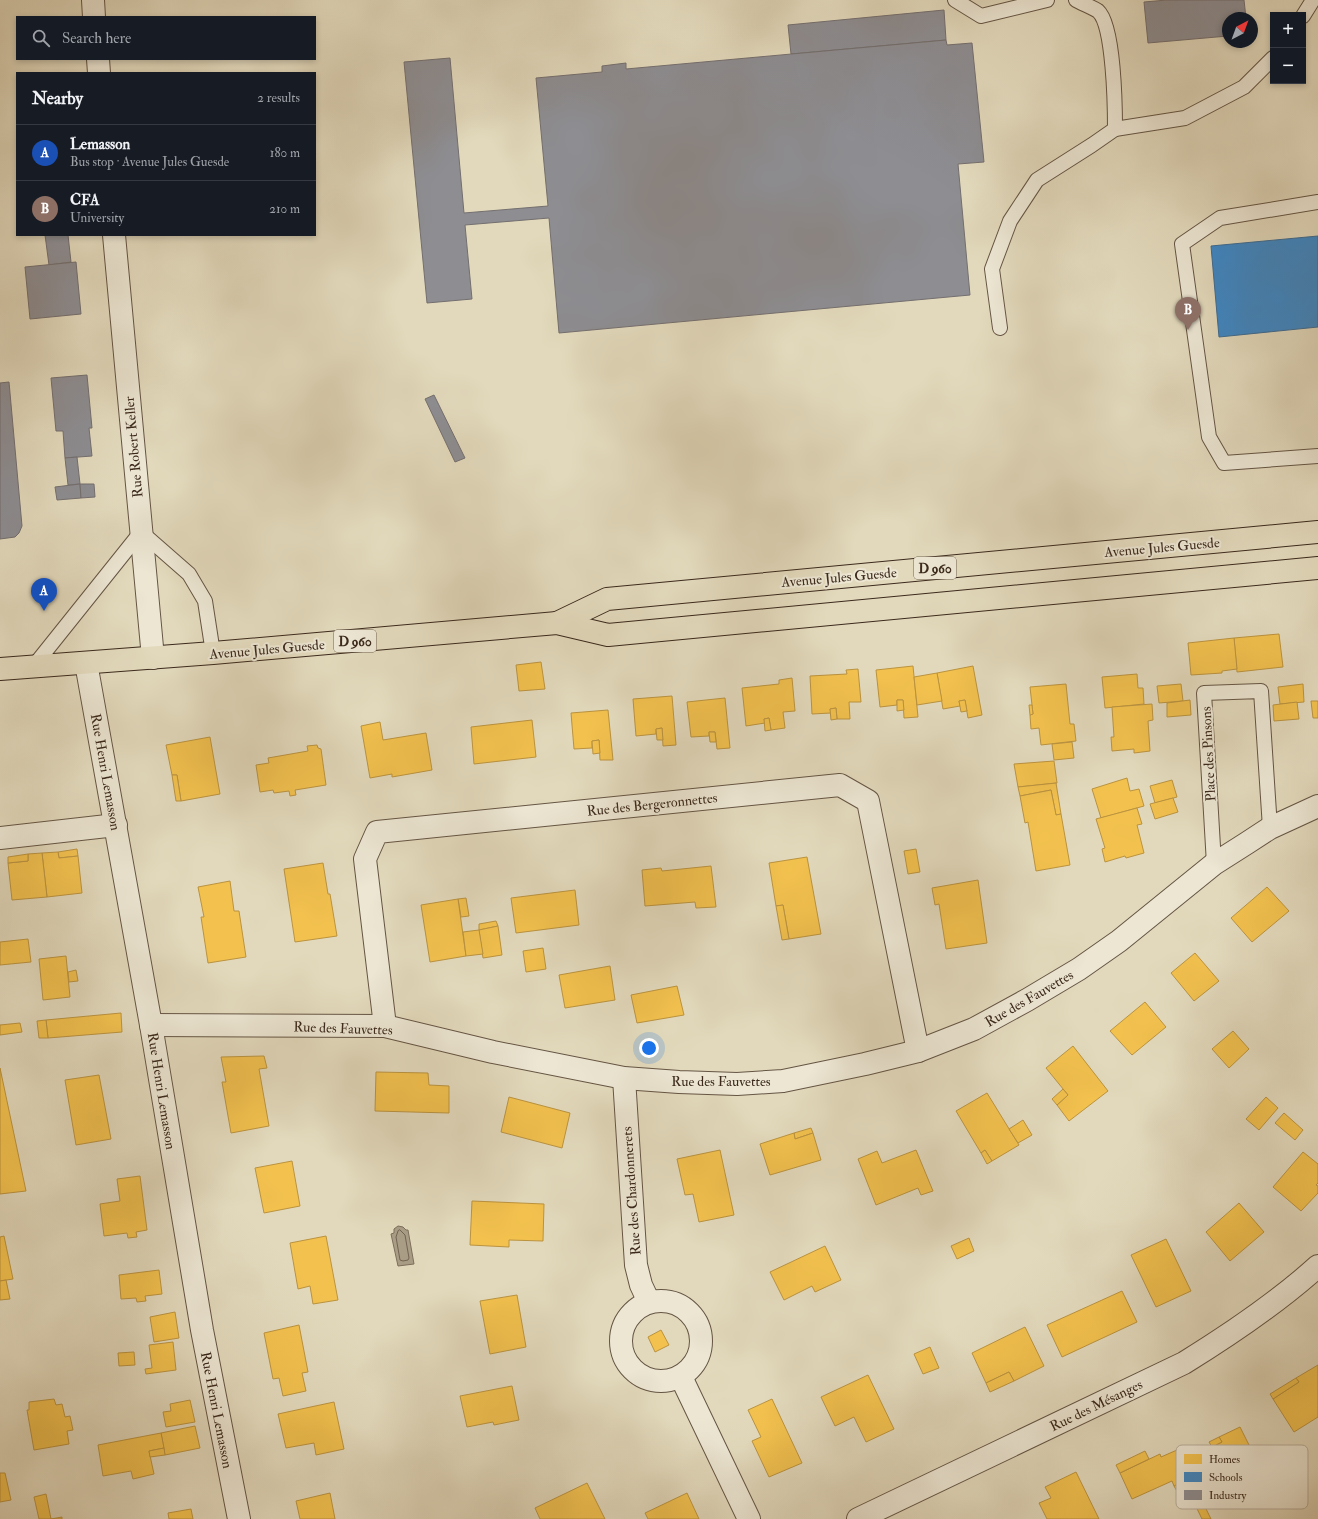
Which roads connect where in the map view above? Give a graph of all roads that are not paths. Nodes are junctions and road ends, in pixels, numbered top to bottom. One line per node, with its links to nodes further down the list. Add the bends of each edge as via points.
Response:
1 (93, 0): 7 (street)
2 (955, 0): 3 (lane, via 981,16)
3 (1047, 0)
4 (1076, 0): 11 (lane, via 1099,12 1108,30)
5 (1313, 0): 6 (lane)
6 (1306, 12)
7 (94, 16)
8 (98, 60): 10 (street)
9 (1270, 61): 11 (lane, via 1244,87 1185,118)
10 (99, 72)
11 (1115, 129): 14 (lane, via 1037,180 1010,221 992,269)
12 (1318, 202): 15 (lane, via 1220,218 1182,244 1209,437 1224,463)
13 (114, 236): 16 (street, Rue Robert Keller)
14 (1000, 328)
15 (1318, 456)
16 (141, 532): 20 (lane, via 189,574 205,601); 21 (street, Rue Robert Keller); 23 (lane)
17 (1318, 532): 19 (main road, Avenue Jules Guesde / D 960, via 607,599)
18 (1318, 568): 19 (main road, Avenue Jules Guesde / D 960, via 608,635)
19 (557, 623): 20 (main road, Avenue Jules Guesde / D 960)
20 (213, 654): 21 (main road, Avenue Jules Guesde / D 960)
21 (153, 658): 22 (main road, Avenue Jules Guesde / D 960)
22 (86, 663): 23 (main road, Avenue Jules Guesde / D 960); 26 (street, Rue Henri Lemasson)
23 (33, 667): 24 (main road, Avenue Jules Guesde / D 960)
24 (0, 669)
25 (1318, 806): 27 (street, Rue des Fauvettes)
26 (116, 825): 28 (street); 30 (street, Rue Henri Lemasson)
27 (1270, 828): 29 (street, Rue des Fauvettes); 29 (lane, Place des Pinsons, via 1261,691 1204,693)
28 (0, 838)
29 (1214, 864): 32 (street, Rue des Fauvettes, via 1119,941 1079,969 974,1029)
30 (152, 1025): 31 (street, Rue des Fauvettes); 37 (street, Rue Henri Lemasson, via 202,1330)
31 (385, 1026): 32 (street, Rue des Bergeronnettes, via 365,859 377,832 840,786 868,802); 33 (street, Rue des Fauvettes, via 493,1052)
32 (918, 1051): 33 (street, Rue des Fauvettes, via 783,1081 737,1084)
33 (624, 1078): 35 (street, Rue des Chardonnerets, via 636,1265)
34 (1318, 1266): 39 (street, Rue des Mésanges, via 1268,1307 1184,1363)
35 (649, 1302): 36 (street, via 675,1303 696,1319 702,1345 699,1358); 36 (street, via 627,1318 620,1344 624,1358 631,1369 655,1382 668,1382)
36 (681, 1377): 38 (street)
37 (238, 1519)
38 (749, 1519)
39 (858, 1519)

